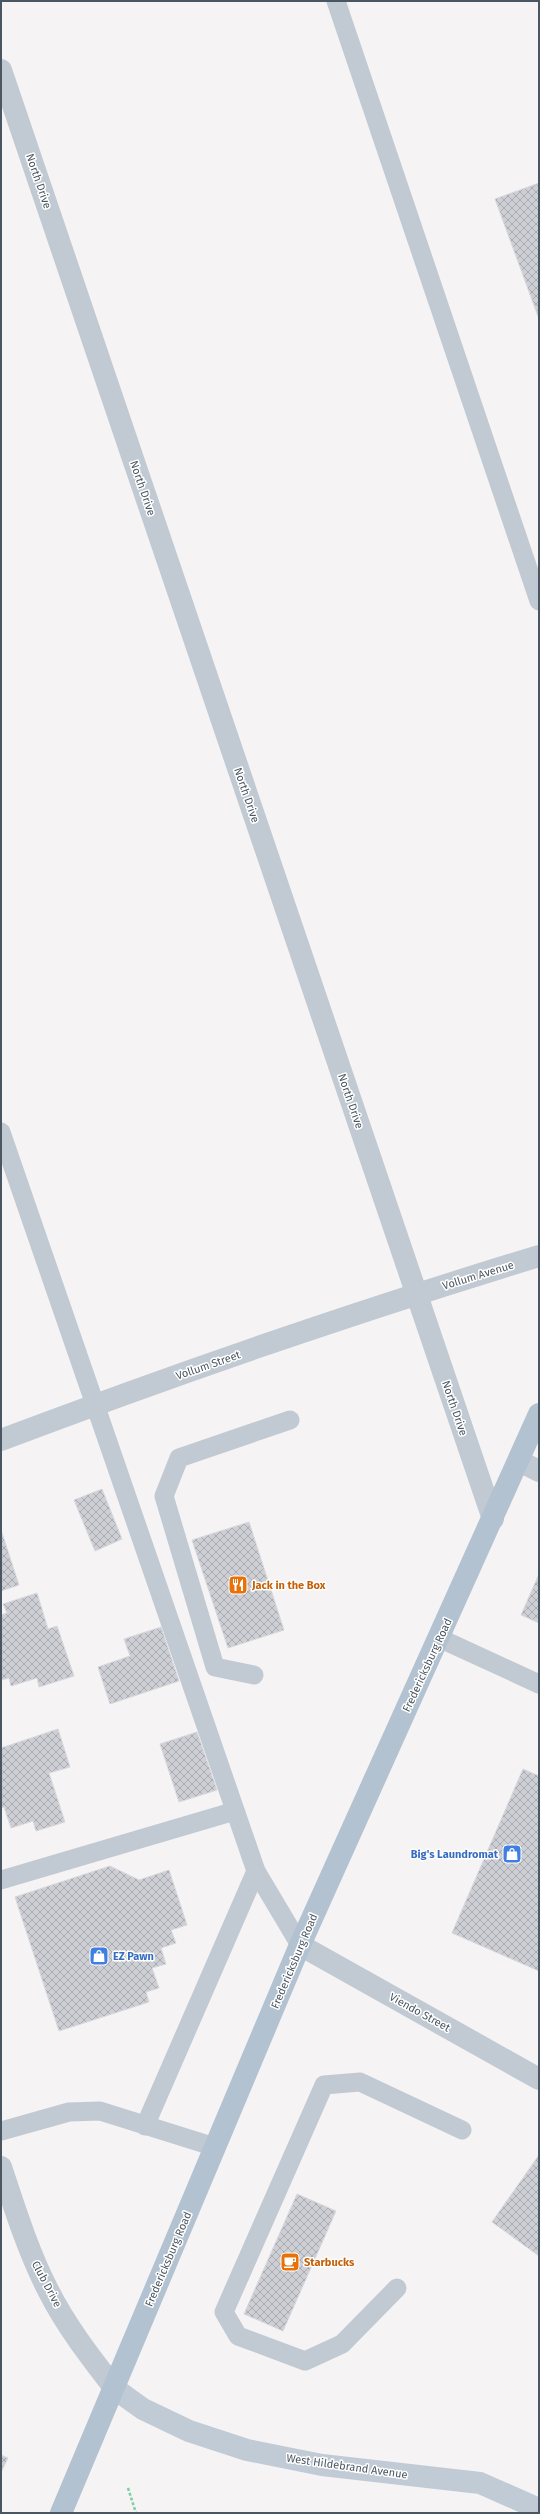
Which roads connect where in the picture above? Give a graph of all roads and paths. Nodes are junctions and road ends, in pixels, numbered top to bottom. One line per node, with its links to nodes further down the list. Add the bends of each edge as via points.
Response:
1 (336, 1): 3 (lane)
2 (1, 70): 6 (street, North Drive)
3 (539, 601)
4 (1, 1132): 7 (lane)
5 (539, 1256): 6 (street, Vollum Avenue)
6 (416, 1293): 7 (street, Vollum Street); 13 (street, North Drive)
7 (94, 1406): 10 (street, Vollum Street); 17 (lane)
8 (539, 1414): 11 (main road, Fredericksburg Road)
9 (290, 1420): 15 (lane, via 180,1458 164,1496 216,1667)
10 (1, 1440)
11 (519, 1461): 12 (street); 13 (main road, Fredericksburg Road)
12 (539, 1471)
13 (493, 1519): 14 (main road, Fredericksburg Road)
14 (439, 1638): 16 (lane); 20 (main road, Fredericksburg Road)
15 (254, 1675)
16 (539, 1684)
17 (235, 1811): 18 (lane); 19 (lane)
18 (256, 1871): 20 (lane); 22 (lane)
19 (1, 1880)
20 (300, 1945): 21 (street, Viendo Street); 25 (main road, Fredericksburg Road)
21 (539, 2079)
22 (145, 2126): 24 (lane, via 100,2111 70,2112); 25 (lane)
23 (462, 2130): 27 (lane, via 360,2082 324,2085 224,2312 238,2336 305,2361 342,2344)
24 (1, 2131)
25 (215, 2147): 28 (main road, Fredericksburg Road)
26 (1, 2167): 28 (street, Club Drive, via 30,2252 48,2291 82,2345)
27 (397, 2288)
28 (115, 2390): 30 (main road, West Hildebrand Avenue, via 143,2409 189,2431 248,2450 322,2465 480,2483); 31 (main road, Fredericksburg Road)
29 (128, 2488): 32 (path)
30 (539, 2510)
31 (61, 2513)
32 (136, 2513)

